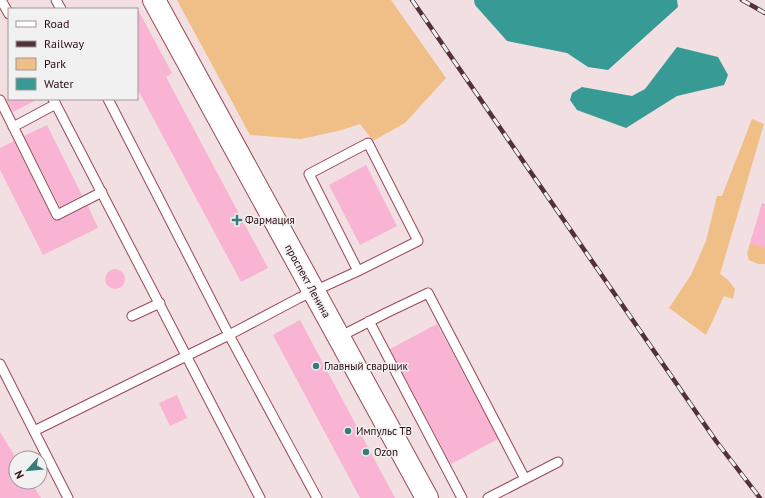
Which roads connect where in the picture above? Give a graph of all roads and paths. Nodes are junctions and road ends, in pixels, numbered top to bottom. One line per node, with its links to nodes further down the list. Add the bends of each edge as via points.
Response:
1 (2, 0): 3 (lane)
2 (154, 0): 10 (main road, проспект Ленина)
3 (8, 12)
4 (0, 100): 7 (lane)
5 (109, 100): 14 (lane)
6 (54, 101): 7 (lane); 8 (lane)
7 (13, 127): 8 (lane, via 57,215)
8 (102, 192): 11 (lane)
9 (358, 271): 9 (lane, via 418,241 368,143 309,174); 10 (lane)
10 (313, 291): 14 (lane); 15 (main road, проспект Ленина)
11 (160, 303): 12 (lane); 16 (lane)
12 (132, 316)
13 (370, 321): 15 (lane); 20 (lane, via 428,293); 25 (lane)
14 (230, 335): 16 (lane); 23 (lane)
15 (339, 337): 24 (main road, проспект Ленина)
16 (187, 356): 18 (lane); 22 (lane)
17 (0, 364): 18 (lane)
18 (34, 431): 21 (lane)
19 (558, 462): 20 (lane)
20 (525, 479): 26 (lane)
21 (68, 498)
22 (260, 498)
23 (317, 498)
24 (427, 498)
25 (462, 498)
26 (488, 498)

